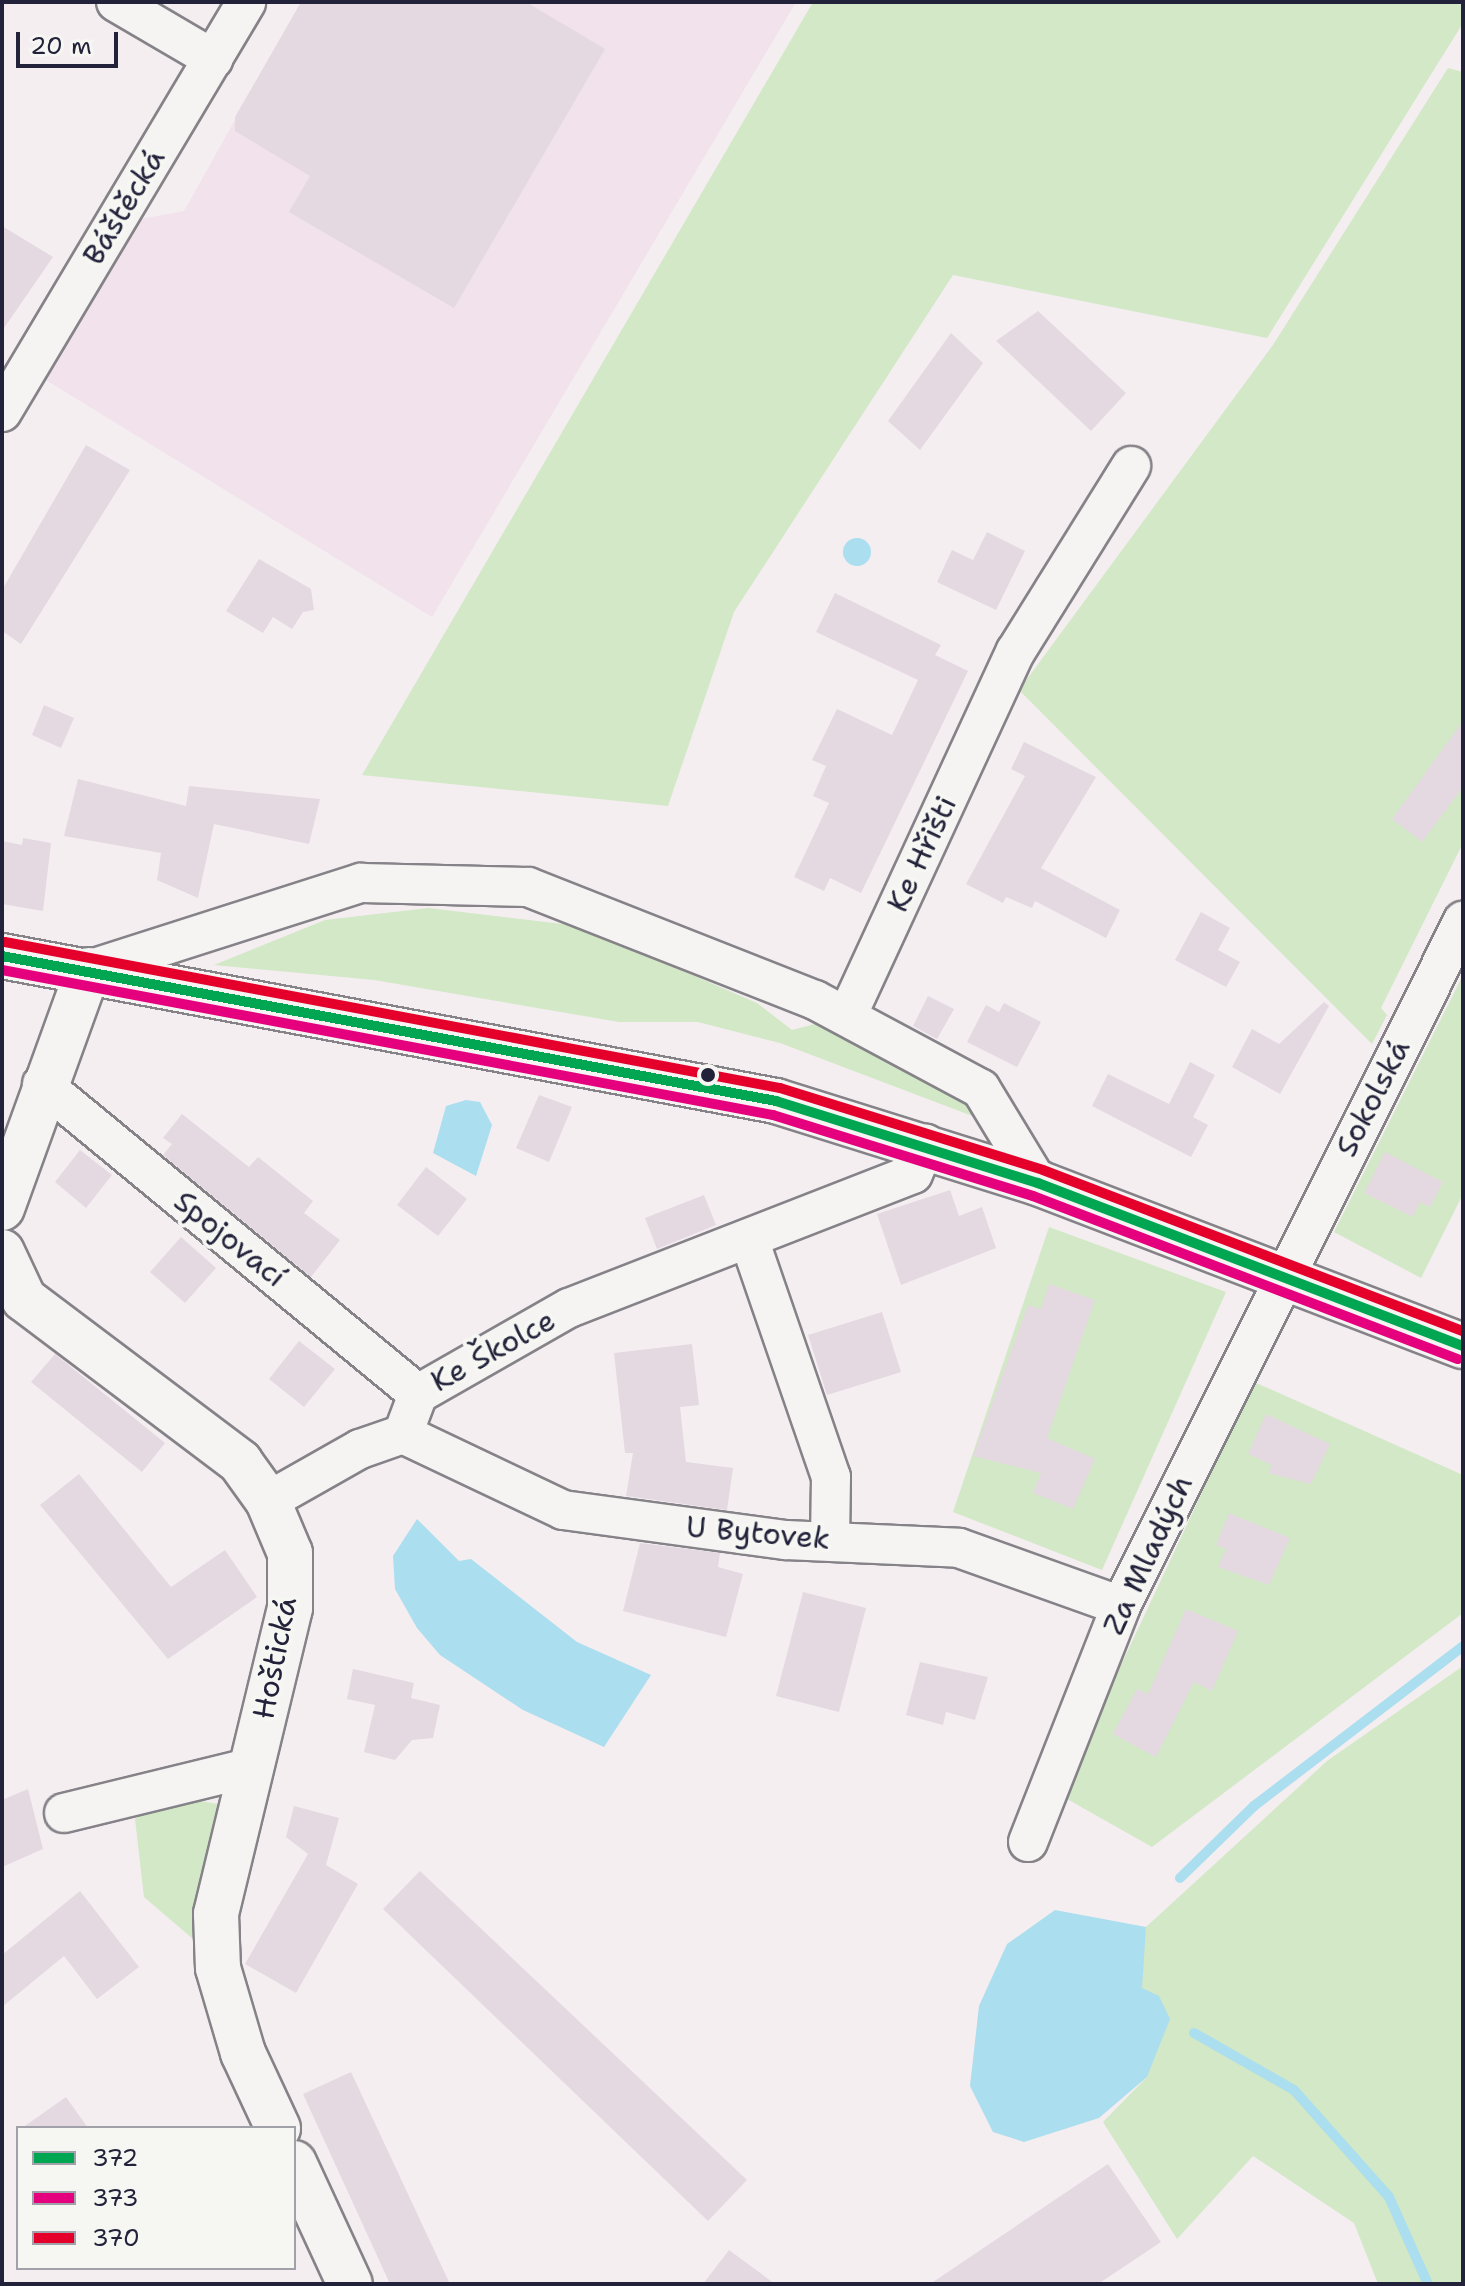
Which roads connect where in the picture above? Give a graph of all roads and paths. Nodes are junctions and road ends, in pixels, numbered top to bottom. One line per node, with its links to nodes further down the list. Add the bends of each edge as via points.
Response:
1 (116, 2): 3 (street)
2 (246, 2): 3 (street, Báštěcká)
3 (213, 59): 4 (street, Báštěcká)
4 (2, 412)
5 (1131, 466): 9 (street, Ke Hřišti, via 1016,651)
6 (1463, 921): 16 (street, Sokolská)
7 (2, 956): 8 (main road)
8 (88, 970): 9 (street, via 361,883 528,887); 10 (main road); 11 (main road, via 643,1070)
9 (847, 1016): 12 (street, via 981,1089)
10 (42, 1084): 13 (main road); 18 (street, Spojovací)
11 (926, 1144): 12 (main road); 14 (street, Ke Školce, via 913,1174)
12 (1038, 1183): 16 (main road)
13 (2, 1208)
14 (750, 1242): 18 (street, Ke Školce, via 569,1308); 21 (street, via 831,1477)
15 (2, 1252): 20 (main road, Hoštická, via 24,1299 240,1462)
16 (1283, 1275): 17 (main road); 22 (street, Za Mladých)
17 (1463, 1346)
18 (418, 1394): 19 (street, Ke Školce)
19 (403, 1434): 20 (street, via 360,1449); 21 (street, U Bytovek, via 563,1510)
20 (268, 1501): 23 (main road, Hoštická, via 290,1553 290,1608)
21 (830, 1540): 22 (street, U Bytovek, via 959,1548)
22 (1121, 1606): 25 (street, Za Mladých)
23 (252, 1767): 24 (street); 26 (main road, Hoštická, via 216,1914 218,1968 243,2053)
24 (64, 1813)
25 (1028, 1842)
26 (277, 2126)
27 (296, 2167): 28 (main road)
28 (350, 2284)

